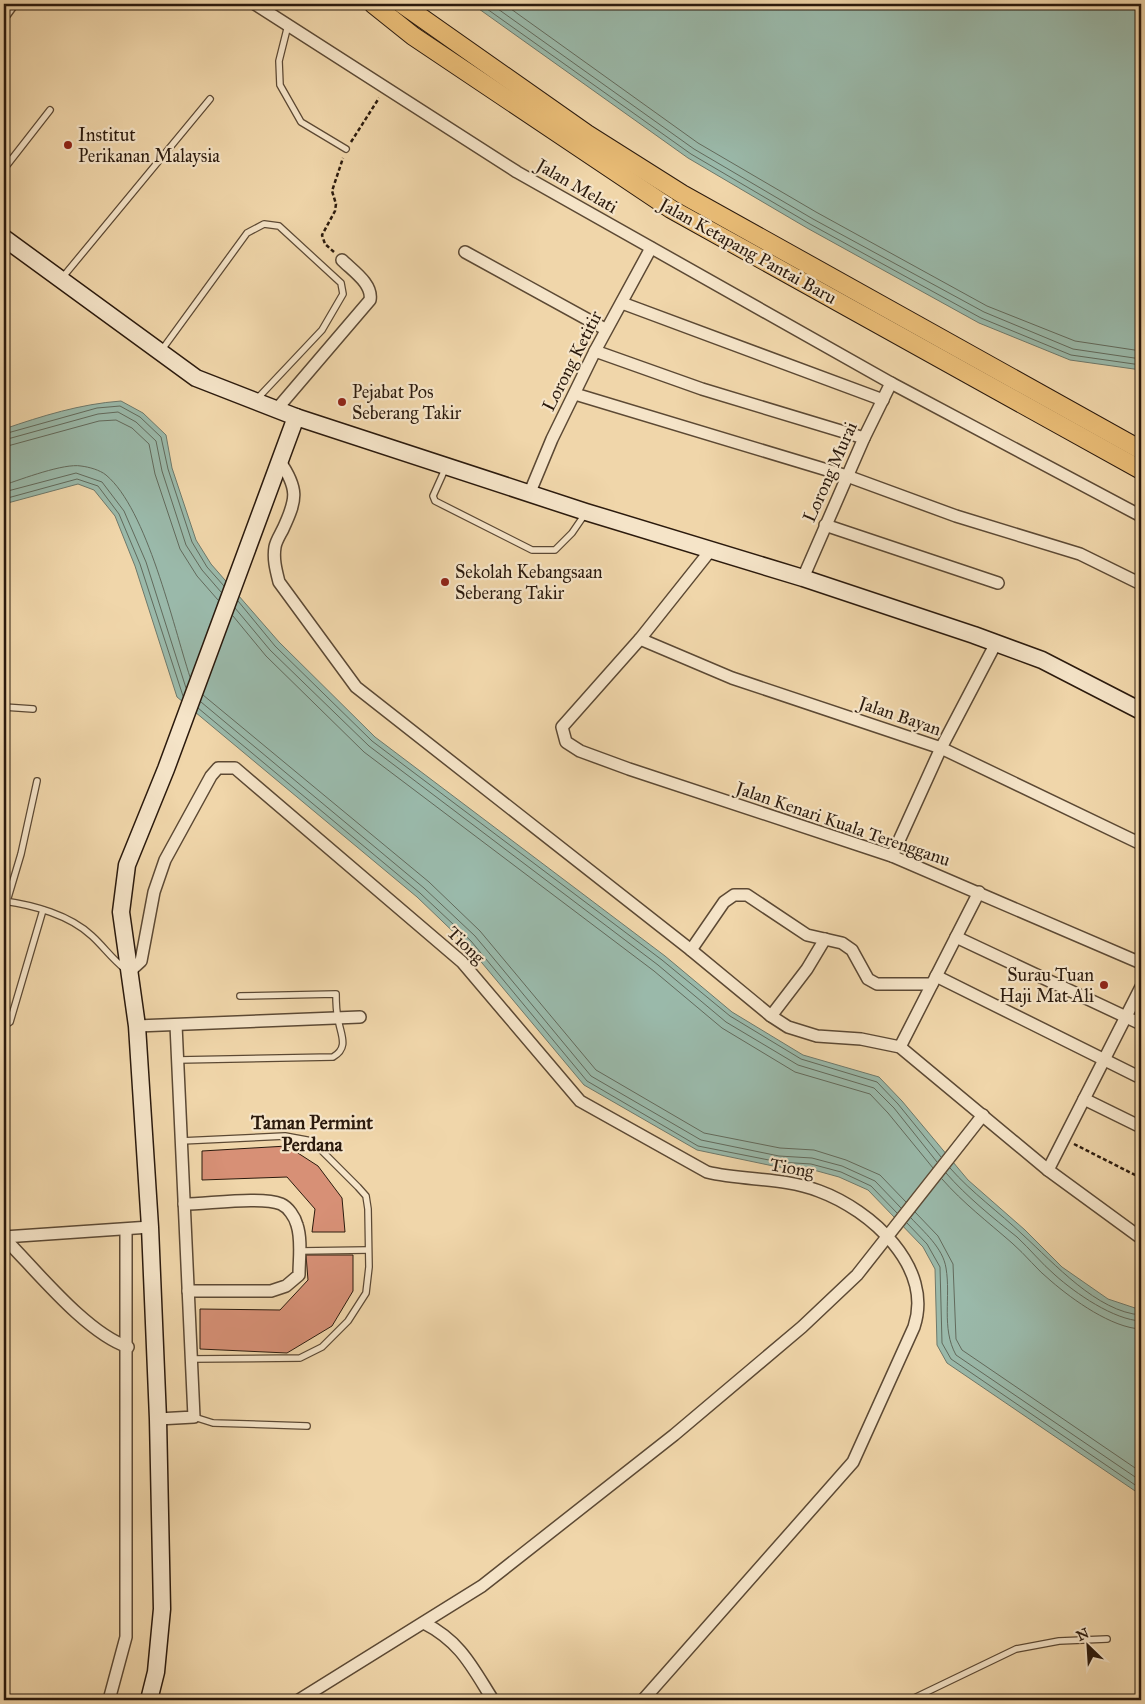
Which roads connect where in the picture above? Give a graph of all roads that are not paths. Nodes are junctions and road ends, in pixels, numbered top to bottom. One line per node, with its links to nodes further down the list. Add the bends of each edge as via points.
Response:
1 (12, 4): 5 (street)
2 (256, 4): 6 (street, Jalan Melati)
3 (373, 4): 30 (main road, Jalan Ketapang Pantai Baru, via 413,36 671,209)
4 (402, 4): 27 (main road, Jalan Ketapang Pantai Baru, via 587,134 682,194)
5 (4, 15)
6 (288, 25): 9 (lane, via 279,61 280,86 301,122); 12 (street, Jalan Melati, via 517,172)
7 (210, 99): 15 (lane)
8 (50, 110): 10 (lane)
9 (346, 149)
10 (4, 169)
11 (4, 238): 15 (street)
12 (651, 248): 16 (street, Lorong Ketitir); 20 (street, Jalan Melati)
13 (465, 252): 17 (street)
14 (342, 260): 24 (street, via 368,285 372,294 370,300)
15 (61, 280): 19 (street)
16 (622, 303): 17 (street, Lorong Ketitir); 22 (street)
17 (605, 329): 18 (street, Lorong Ketitir)
18 (595, 351): 21 (street, Lorong Ketitir); 26 (street, via 702,389)
19 (160, 352): 23 (street, via 196,378); 23 (lane, via 247,233 264,224 279,226 341,283 343,294 322,330)
20 (892, 383): 22 (street, Lorong Murai); 34 (street, Jalan Melati)
21 (575, 394): 31 (street); 32 (street, Lorong Ketitir)
22 (883, 400): 26 (street, Lorong Murai)
23 (254, 402): 24 (street)
24 (276, 410): 25 (street)
25 (296, 418): 28 (street); 29 (street)
26 (864, 438): 31 (street, Lorong Murai)
27 (1141, 450)
28 (280, 460): 54 (street, via 291,477 295,492 294,505 275,545 274,563 279,582 349,680); 56 (street, via 166,769 127,865 121,912)
29 (447, 466): 32 (street); 33 (lane, via 433,496 436,501 532,550 555,550)
30 (1141, 470)
31 (847, 476): 35 (street, Lorong Murai); 39 (street, via 956,516 1080,554)
32 (530, 492): 33 (street)
33 (586, 512): 36 (street)
34 (1141, 516)
35 (825, 525): 37 (street, Lorong Murai); 38 (street)
36 (710, 551): 37 (street); 40 (street)
37 (803, 578): 41 (street)
38 (998, 583)
39 (1141, 584)
40 (640, 639): 45 (street, Jalan Bayan, via 732,678); 48 (street, Jalan Kenari Kuala Terengganu, via 562,727 566,742 580,751 629,769)
41 (996, 643): 44 (street, via 1042,660); 45 (street)
42 (4, 707): 43 (lane)
43 (33, 709)
44 (1141, 711)
45 (941, 748): 47 (street, Jalan Bayan); 48 (street)
46 (37, 781): 50 (lane, via 21,854)
47 (1141, 844)
48 (892, 856): 49 (street, Jalan Kenari Kuala Terengganu)
49 (979, 892): 52 (street); 55 (street, Jalan Kenari Kuala Terengganu)
50 (6, 901): 51 (lane)
51 (43, 910): 56 (lane, via 76,924); 66 (lane, via 10,1022)
52 (956, 937): 57 (street); 62 (street)
53 (825, 939): 54 (street, via 807,935 747,895 734,895 724,902); 57 (street, via 842,943 852,950 862,972 877,984); 60 (street)
54 (691, 950): 60 (street)
55 (1141, 963)
56 (129, 972): 67 (street); 80 (street, Tiong, via 141,961 154,892 165,860 211,776 218,768 235,768 462,962 580,1101 707,1172 730,1178 782,1181 820,1191 854,1210)
57 (934, 980): 68 (street); 70 (street)
58 (1141, 987): 62 (street)
59 (240, 996): 63 (lane, via 336,994)
60 (771, 1016): 68 (street, via 788,1027 817,1036 861,1039)
61 (360, 1017): 63 (street)
62 (1126, 1017): 64 (street); 70 (street)
63 (337, 1018): 65 (street); 69 (lane, via 344,1042 340,1053 333,1057)
64 (1141, 1024)
65 (176, 1025): 67 (street); 69 (street)
66 (4, 1026)
67 (137, 1026): 78 (street)
68 (900, 1047): 73 (street)
69 (178, 1060): 75 (street)
70 (1104, 1060): 71 (street); 72 (street)
71 (1141, 1078)
72 (1084, 1099): 74 (street); 76 (street)
73 (982, 1115): 76 (street); 80 (street)
74 (1141, 1127)
75 (182, 1141): 77 (street); 83 (lane, via 285,1136 312,1141 366,1196)
76 (1048, 1170): 82 (street)
77 (184, 1204): 84 (street, via 265,1201 282,1204 297,1225); 85 (street)
78 (150, 1227): 79 (street); 89 (street)
79 (126, 1230): 81 (street); 86 (street)
80 (889, 1236): 91 (street, via 857,1275 802,1327 674,1435 482,1586); 97 (street, via 912,1272 918,1291 918,1316 859,1452 824,1496)
81 (4, 1238): 86 (street, via 90,1324 113,1342)
82 (1141, 1238)
83 (368, 1250): 84 (lane); 87 (lane, via 368,1284 362,1302 322,1347 292,1359)
84 (300, 1251): 85 (street, via 298,1275 286,1286 271,1290)
85 (188, 1291): 87 (street)
86 (128, 1347): 93 (street, via 126,1637)
87 (192, 1359): 88 (street)
88 (194, 1417): 89 (street); 90 (lane, via 213,1423)
89 (158, 1419): 94 (street, via 162,1609 156,1672)
90 (307, 1426)
91 (424, 1623): 95 (street); 96 (street, via 441,1632 467,1656)
92 (1107, 1639): 98 (lane, via 1016,1649)
93 (109, 1700)
94 (149, 1700)
95 (299, 1700)
96 (493, 1700)
97 (642, 1700)
98 (910, 1700)

